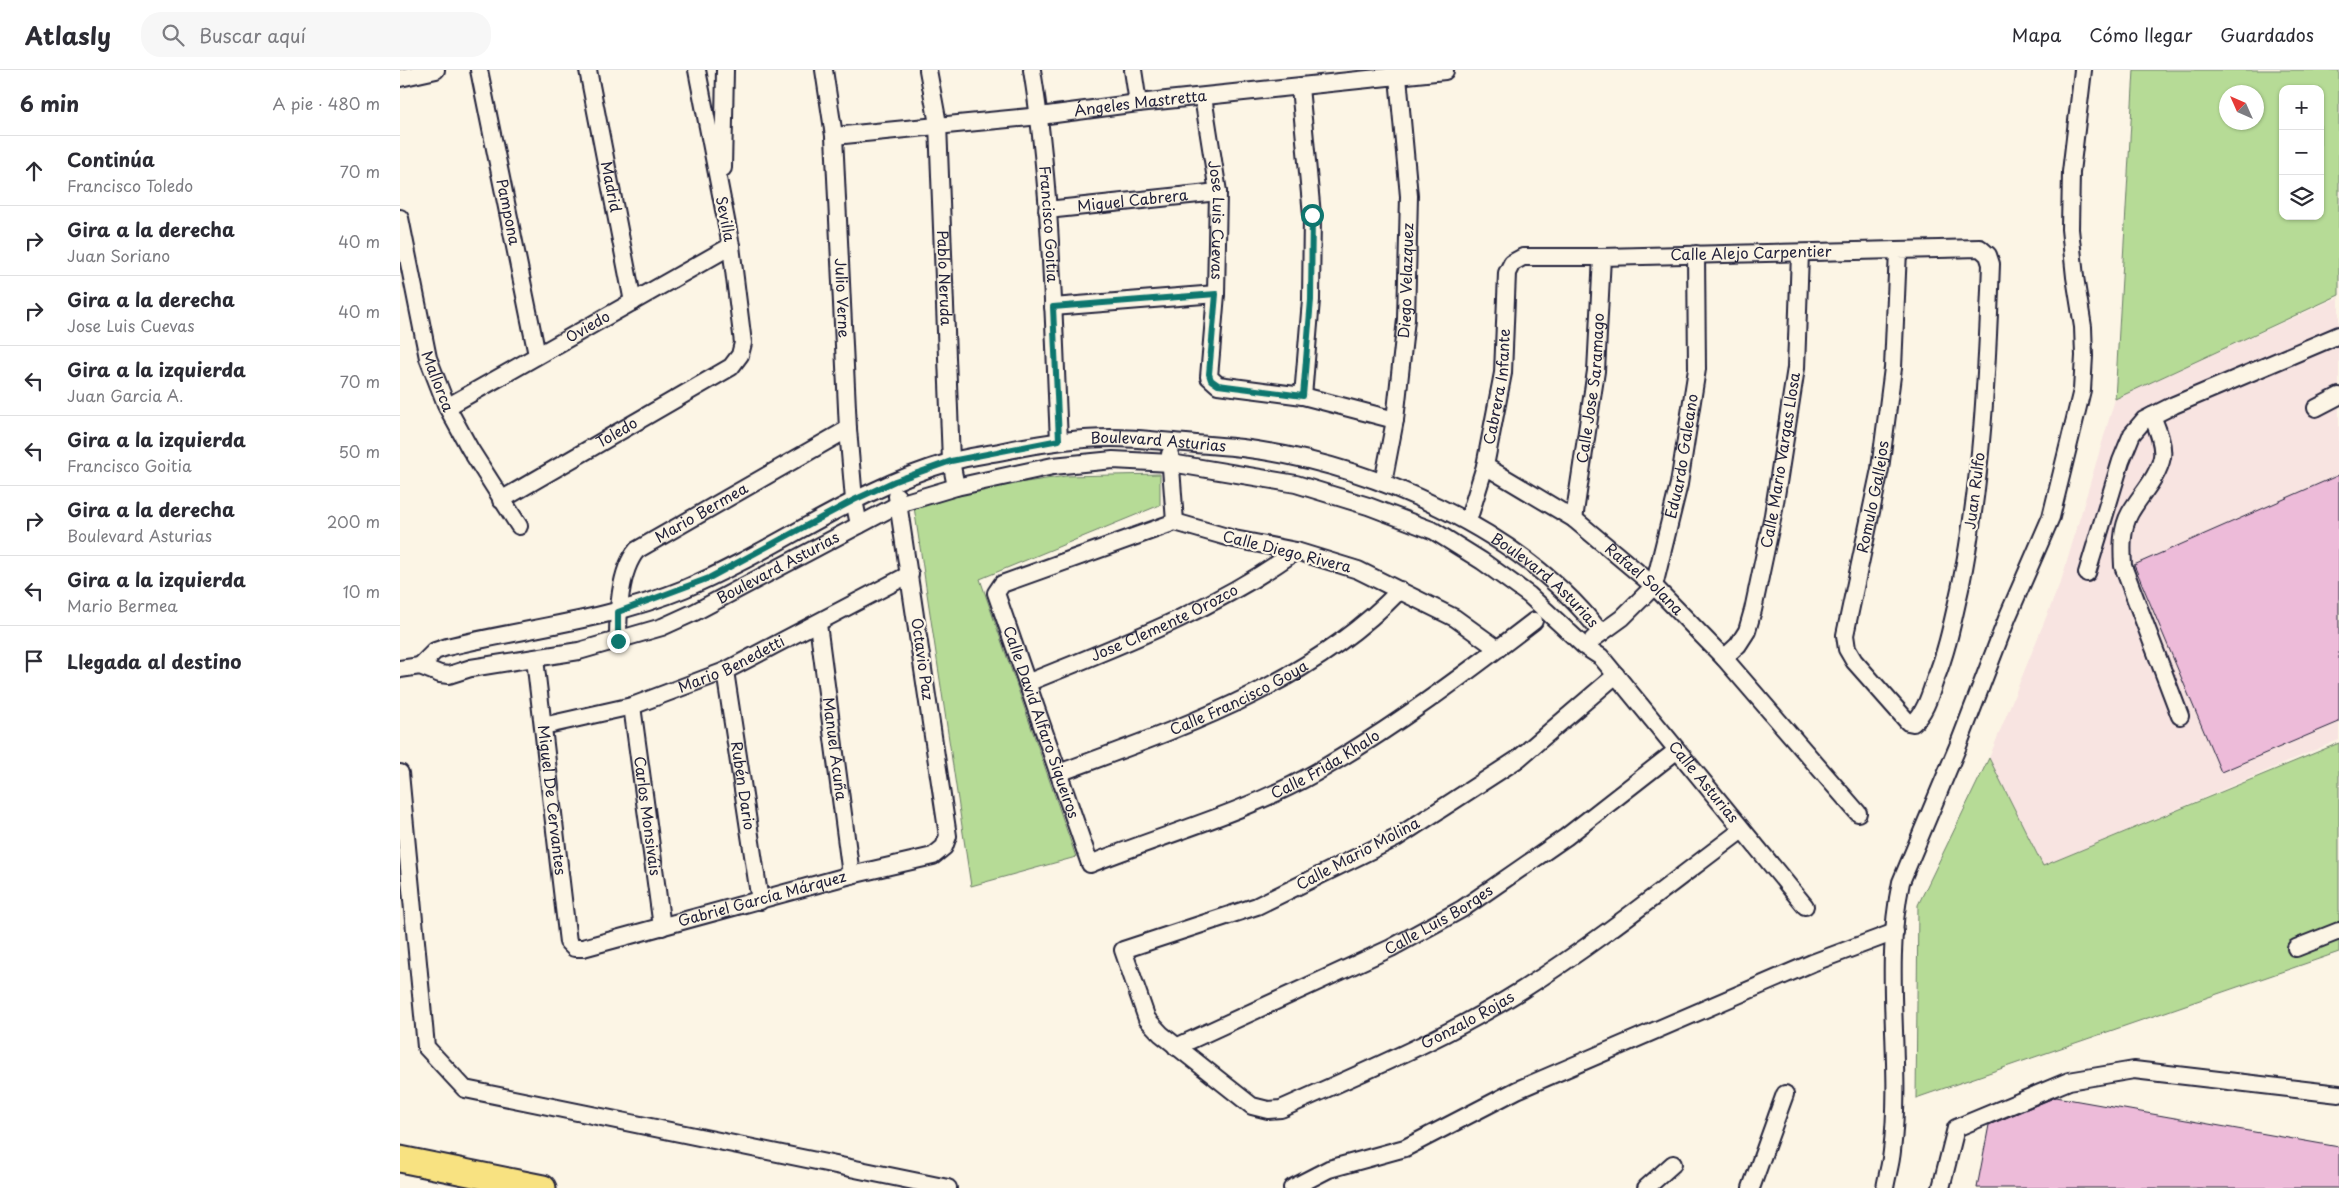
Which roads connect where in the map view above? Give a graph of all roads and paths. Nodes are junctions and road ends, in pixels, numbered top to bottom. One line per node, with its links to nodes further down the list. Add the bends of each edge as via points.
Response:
1 (436, 70): 13 (street)
2 (480, 70): 35 (street, Pampona)
3 (588, 70): 32 (street, Madrid)
4 (697, 70): 21 (street, Sevilla)
5 (725, 70): 21 (street)
6 (824, 70): 19 (street, Julio Verne)
7 (928, 70): 18 (street, Pablo Neruda)
8 (1032, 70): 17 (street, Francisco Goitia)
9 (1133, 70): 16 (street)
10 (2083, 70): 96 (street, via 2071,172 2070,229 2083,327 2082,390 2051,517 1901,882)
11 (1445, 71): 12 (street, Ángeles Mastretta)
12 (1398, 77): 14 (street, Ángeles Mastretta); 42 (street, Diego Velazquez, via 1409,196 1406,320)
13 (400, 78)
14 (1300, 87): 15 (street, Ángeles Mastretta); 37 (street, via 1312,215 1311,300)
15 (1203, 97): 16 (street, Ángeles Mastretta); 20 (street, Jose Luis Cuevas)
16 (1138, 103): 17 (street, Ángeles Mastretta)
17 (1040, 116): 18 (street, Ángeles Mastretta); 22 (street, Francisco Goitia)
18 (938, 124): 19 (street, Ángeles Mastretta); 46 (street, Pablo Neruda)
19 (834, 136): 43 (street, Julio Verne)
20 (1218, 192): 22 (street, Miguel Cabrera); 31 (street, Jose Luis Cuevas)
21 (722, 200): 24 (street, Sevilla)
22 (1047, 210): 33 (street, Francisco Goitia)
23 (400, 218): 39 (street, Mallorca, via 428,358)
24 (731, 246): 32 (street, Oviedo); 36 (street, Sevilla, via 743,343 740,355)
25 (1980, 248): 26 (street, Calle Alejo Carpentier); 82 (street, Juan Rulfo, via 1988,255 1991,264 1986,376 1967,555 1951,632 1939,670 1920,716 1912,723)
26 (1898, 250): 27 (street, Calle Alejo Carpentier); 82 (street, Romulo Gallejos, via 1893,368 1881,460 1845,635 1847,649 1854,662)
27 (1800, 253): 28 (street, Calle Alejo Carpentier); 73 (street, Calle Mario Vargas Llosa, via 1796,368 1773,515 1746,631 1738,645)
28 (1696, 254): 30 (street, Calle Alejo Carpentier); 63 (street, Eduardo Galeano, via 1697,369 1679,484)
29 (1523, 257): 30 (street, Calle Alejo Carpentier); 48 (street, Cabrera Infante, via 1512,263 1507,273 1503,373)
30 (1602, 257): 55 (street, Calle Jose Saramago, via 1596,371)
31 (1216, 294): 33 (street); 37 (street, Jose Luis Cuevas, via 1211,380 1218,385)
32 (633, 302): 35 (street, Oviedo)
33 (1053, 307): 44 (street, Francisco Goitia)
34 (2339, 334): 41 (street)
35 (538, 355): 39 (street, Oviedo)
36 (731, 366): 52 (street, Toledo)
37 (1303, 396): 42 (street)
38 (2339, 396): 40 (street)
39 (447, 407): 52 (street, Mallorca)
40 (2316, 408)
41 (2152, 416): 62 (street, via 2132,434); 81 (street, via 2160,436 2162,456 2157,471 2128,515 2121,544 2122,566)
42 (1395, 420): 50 (street, Diego Velazquez)
43 (848, 429): 53 (street, Julio Verne); 65 (street, Mario Bermea, via 637,550 628,564)
44 (1059, 440): 45 (street, Boulevard Asturias, via 1113,438); 46 (street, Boulevard Asturias)
45 (1170, 442): 47 (street); 50 (street, Boulevard Asturias, via 1244,448 1313,462)
46 (951, 461): 49 (street, Boulevard Asturias); 51 (street, Pablo Neruda)
47 (1171, 463): 51 (street, Boulevard Asturias, via 1113,460 1053,466); 57 (street); 70 (street, Boulevard Asturias, via 1296,484 1434,531 1529,595)
48 (1485, 466): 55 (street, Rafael Solana); 56 (street, Cabrera Infante)
49 (895, 481): 53 (street, Boulevard Asturias); 54 (street, Octavio Paz)
50 (1383, 483): 56 (street, Boulevard Asturias)
51 (956, 487): 54 (street, Boulevard Asturias)
52 (502, 500): 59 (street, Mallorca)
53 (854, 500): 58 (street, Julio Verne); 65 (street, Boulevard Asturias, via 709,578)
54 (899, 504): 58 (street, Boulevard Asturias); 61 (street, Octavio Paz)
55 (1574, 519): 63 (street, Rafael Solana)
56 (1468, 521): 68 (street, Boulevard Asturias, via 1554,583)
57 (1175, 522): 60 (street, Calle Diego Rivera); 79 (street, Calle David Alfaro Siqueiros, via 1002,584 997,589 996,597)
58 (859, 525): 69 (street, Boulevard Asturias, via 695,612)
59 (519, 526)
60 (1296, 552): 64 (street, Calle Diego Rivera, via 1358,570); 79 (street, Jose Clemente Orozco, via 1229,595 1172,623)
61 (910, 574): 67 (street, Mario Benedetti); 89 (street, Octavio Paz)
62 (2087, 574)
63 (1654, 586): 68 (street); 73 (street, Rafael Solana)
64 (1400, 590): 71 (street, Calle Diego Rivera, via 1455,618); 86 (street, Calle Francisco Goya, via 1345,639 1290,675 1174,730)
65 (618, 612): 69 (street, Mario Bermea); 75 (street, Boulevard Asturias, via 447,647 435,651)
66 (1534, 621): 71 (street, Calle Frida Khalo)
67 (818, 624): 77 (street, Mario Benedetti); 91 (street, Manuel Acuña)
68 (1602, 633): 70 (street, Boulevard Asturias); 72 (street)
69 (618, 641): 74 (street, Boulevard Asturias)
70 (1584, 646): 72 (street, Calle Asturias)
71 (1498, 649): 90 (street, Calle Frida Khalo, via 1410,713 1315,773 1216,819)
72 (1601, 657): 78 (street, Calle Asturias)
73 (1724, 658): 87 (street, Rafael Solana)
74 (535, 659): 75 (street, Boulevard Asturias, via 472,668 449,675); 83 (street, Miguel De Cervantes)
75 (420, 666): 76 (street, Boulevard Asturias)
76 (400, 669)
77 (725, 671): 80 (street, Mario Benedetti); 92 (street, Rubén Dario)
78 (1616, 676): 84 (street, Calle Asturias); 99 (street, Calle Mario Molina, via 1518,759 1396,838 1257,906)
79 (1027, 683): 86 (street, Calle David Alfaro Siqueiros)
80 (632, 706): 83 (street, Mario Benedetti); 94 (street, Carlos Monsiváis)
81 (2180, 716)
82 (1908, 722)
83 (542, 726): 97 (street, Miguel De Cervantes)
84 (1676, 751): 88 (street, Calle Asturias); 100 (street, Calle Luis Borges, via 1566,837 1462,909 1391,948)
85 (400, 772): 106 (street, via 426,1047 465,1089)
86 (1059, 773): 90 (street, Calle David Alfaro Siqueiros)
87 (1858, 813)
88 (1742, 830): 93 (street, Calle Asturias); 100 (street, Gonzalo Rojas, via 1522,990 1426,1044 1281,1109 1252,1106)
89 (948, 836): 91 (street, Gabriel García Márquez, via 944,847 933,856)
90 (1090, 864)
91 (851, 875): 92 (street, Gabriel García Márquez)
92 (760, 901): 94 (street, Gabriel García Márquez)
93 (1805, 906)
94 (662, 927): 97 (street, Gabriel García Márquez, via 583,948 574,948)
95 (2339, 931): 98 (street)
96 (1894, 932): 107 (street, via 1812,963 1517,1090 1405,1148 1329,1170); 110 (street, via 1895,1101 1892,1151)
97 (568, 942)
98 (2296, 948)
99 (1123, 950): 100 (street, Gonzalo Rojas, via 1147,1019)
100 (1176, 1047)
101 (1785, 1094): 109 (street)
102 (2339, 1094): 111 (street, via 2134,1070 2069,1081 1956,1128)
103 (400, 1159): 105 (highway)
104 (1673, 1164): 108 (street)
105 (543, 1188)
106 (948, 1188)
107 (1292, 1188)
108 (1646, 1188)
109 (1751, 1188)
110 (1885, 1188)
111 (1941, 1188)

